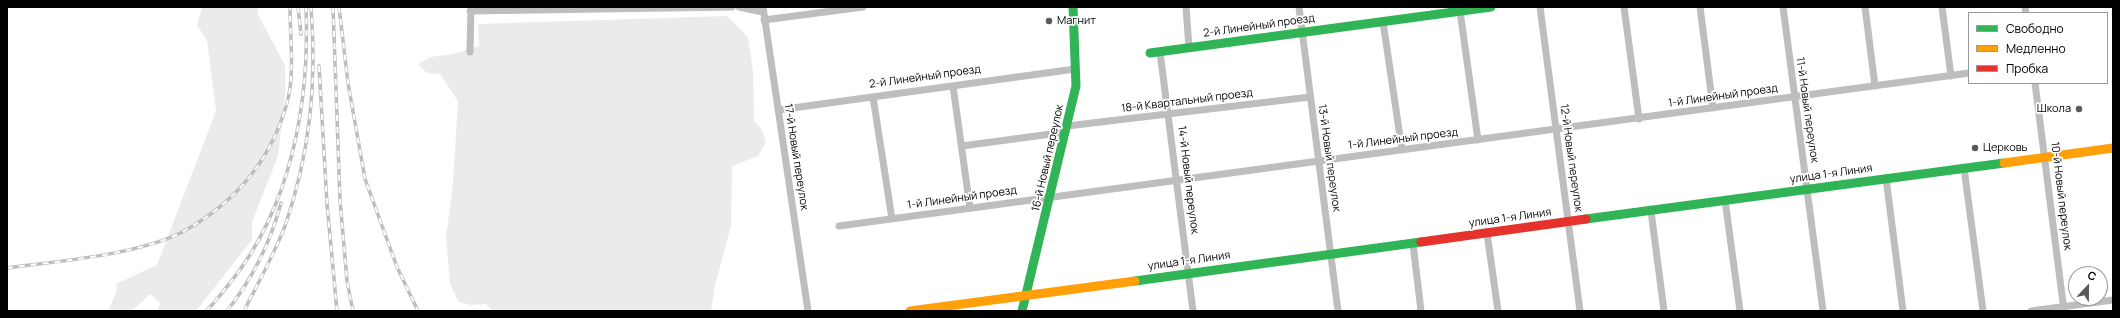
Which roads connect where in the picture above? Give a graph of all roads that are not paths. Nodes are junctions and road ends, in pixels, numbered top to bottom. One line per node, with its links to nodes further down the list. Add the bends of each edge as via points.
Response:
1 (732, 7): 14 (street)
2 (739, 7): 15 (street)
3 (863, 7): 17 (street)
4 (1073, 7): 24 (street, 16-й Новый переулок)
5 (1186, 7): 20 (street)
6 (1299, 7): 19 (street, 13-й Новый переулок)
7 (1491, 7): 16 (street, 2-й Линейный проезд)
8 (1540, 7): 38 (street, 12-й Новый переулок)
9 (1624, 7): 36 (street)
10 (1700, 7): 33 (street)
11 (1783, 7): 32 (street, 11-й Новый переулок)
12 (1864, 7): 29 (street)
13 (1942, 7): 26 (street)
14 (470, 9): 21 (street)
15 (763, 10): 17 (street, 17-й Новый переулок)
16 (1460, 11): 18 (street, 2-й Линейный проезд); 39 (street)
17 (764, 20): 34 (street, 17-й Новый переулок)
18 (1383, 22): 19 (street, 2-й Линейный проезд); 42 (street)
19 (1301, 33): 20 (street, 2-й Линейный проезд); 31 (street, 13-й Новый переулок)
20 (1189, 48): 22 (street, 2-й Линейный проезд)
21 (470, 52)
22 (1160, 52): 23 (street, 2-й Линейный проезд); 35 (street, 14-й Новый переулок)
23 (1150, 53)
24 (1075, 69): 28 (street, 2-й Линейный проезд); 37 (street, 16-й Новый переулок, via 1076,86)
25 (1968, 73): 26 (street, 1-й Линейный проезд)
26 (1951, 76): 29 (street, 1-й Линейный проезд)
27 (2035, 84): 43 (street, 10-й Новый переулок)
28 (953, 86): 30 (street, 2-й Линейный проезд); 40 (street)
29 (1875, 86): 32 (street, 1-й Линейный проезд)
30 (873, 97): 34 (street, 2-й Линейный проезд); 53 (street)
31 (1310, 97): 35 (street, 18-й Квартальный проезд); 44 (street, 13-й Новый переулок)
32 (1795, 97): 33 (street, 1-й Линейный проезд); 48 (street, 11-й Новый переулок)
33 (1713, 108): 36 (street, 1-й Линейный проезд)
34 (778, 110): 63 (street, 17-й Новый переулок)
35 (1168, 114): 37 (street, 18-й Квартальный проезд); 47 (street, 14-й Новый переулок)
36 (1639, 119): 38 (street, 1-й Линейный проезд)
37 (1067, 129): 40 (street, 18-й Квартальный проезд); 49 (street, 16-й Новый переулок)
38 (1556, 129): 39 (street, 1-й Линейный проезд); 54 (street, 12-й Новый переулок)
39 (1478, 140): 42 (street, 1-й Линейный проезд)
40 (962, 146): 51 (street)
41 (2113, 148): 43 (street, улица 1-я Линия)
42 (1402, 150): 44 (street, 1-й Линейный проезд)
43 (2044, 157): 45 (street, улица 1-я Линия); 62 (street, 10-й Новый переулок)
44 (1318, 161): 47 (street, 1-й Линейный проезд); 58 (street, 13-й Новый переулок)
45 (1964, 168): 46 (street, улица 1-я Линия); 75 (street)
46 (1886, 178): 48 (street, улица 1-я Линия); 74 (street)
47 (1177, 181): 49 (street, 1-й Линейный проезд); 59 (street, 14-й Новый переулок)
48 (1807, 189): 50 (street, улица 1-я Линия); 73 (street, 11-й Новый переулок)
49 (1051, 197): 51 (street, 1-й Линейный проезд); 60 (street, 16-й Новый переулок)
50 (1725, 200): 52 (street, улица 1-я Линия); 72 (street)
51 (970, 208): 53 (street, 1-й Линейный проезд)
52 (1651, 210): 54 (street, улица 1-я Линия); 71 (street)
53 (892, 219): 55 (street, 1-й Линейный проезд)
54 (1568, 222): 56 (street, улица 1-я Линия); 70 (street, 12-й Новый переулок)
55 (839, 226)
56 (1488, 233): 57 (street, улица 1-я Линия); 69 (street)
57 (1413, 244): 58 (street, улица 1-я Линия); 68 (street)
58 (1331, 254): 59 (street, улица 1-я Линия); 67 (street, 13-й Новый переулок)
59 (1188, 273): 60 (street, улица 1-я Линия); 66 (street, 14-й Новый переулок)
60 (1026, 296): 64 (street, улица 1-я Линия); 65 (street, 16-й Новый переулок)
61 (2113, 300): 62 (street)
62 (2064, 309): 76 (street)
63 (808, 311)
64 (910, 311)
65 (1022, 311)
66 (1193, 311)
67 (1338, 311)
68 (1421, 311)
69 (1498, 311)
70 (1580, 311)
71 (1664, 311)
72 (1740, 311)
73 (1823, 311)
74 (1903, 311)
75 (1984, 311)
76 (2031, 311)

